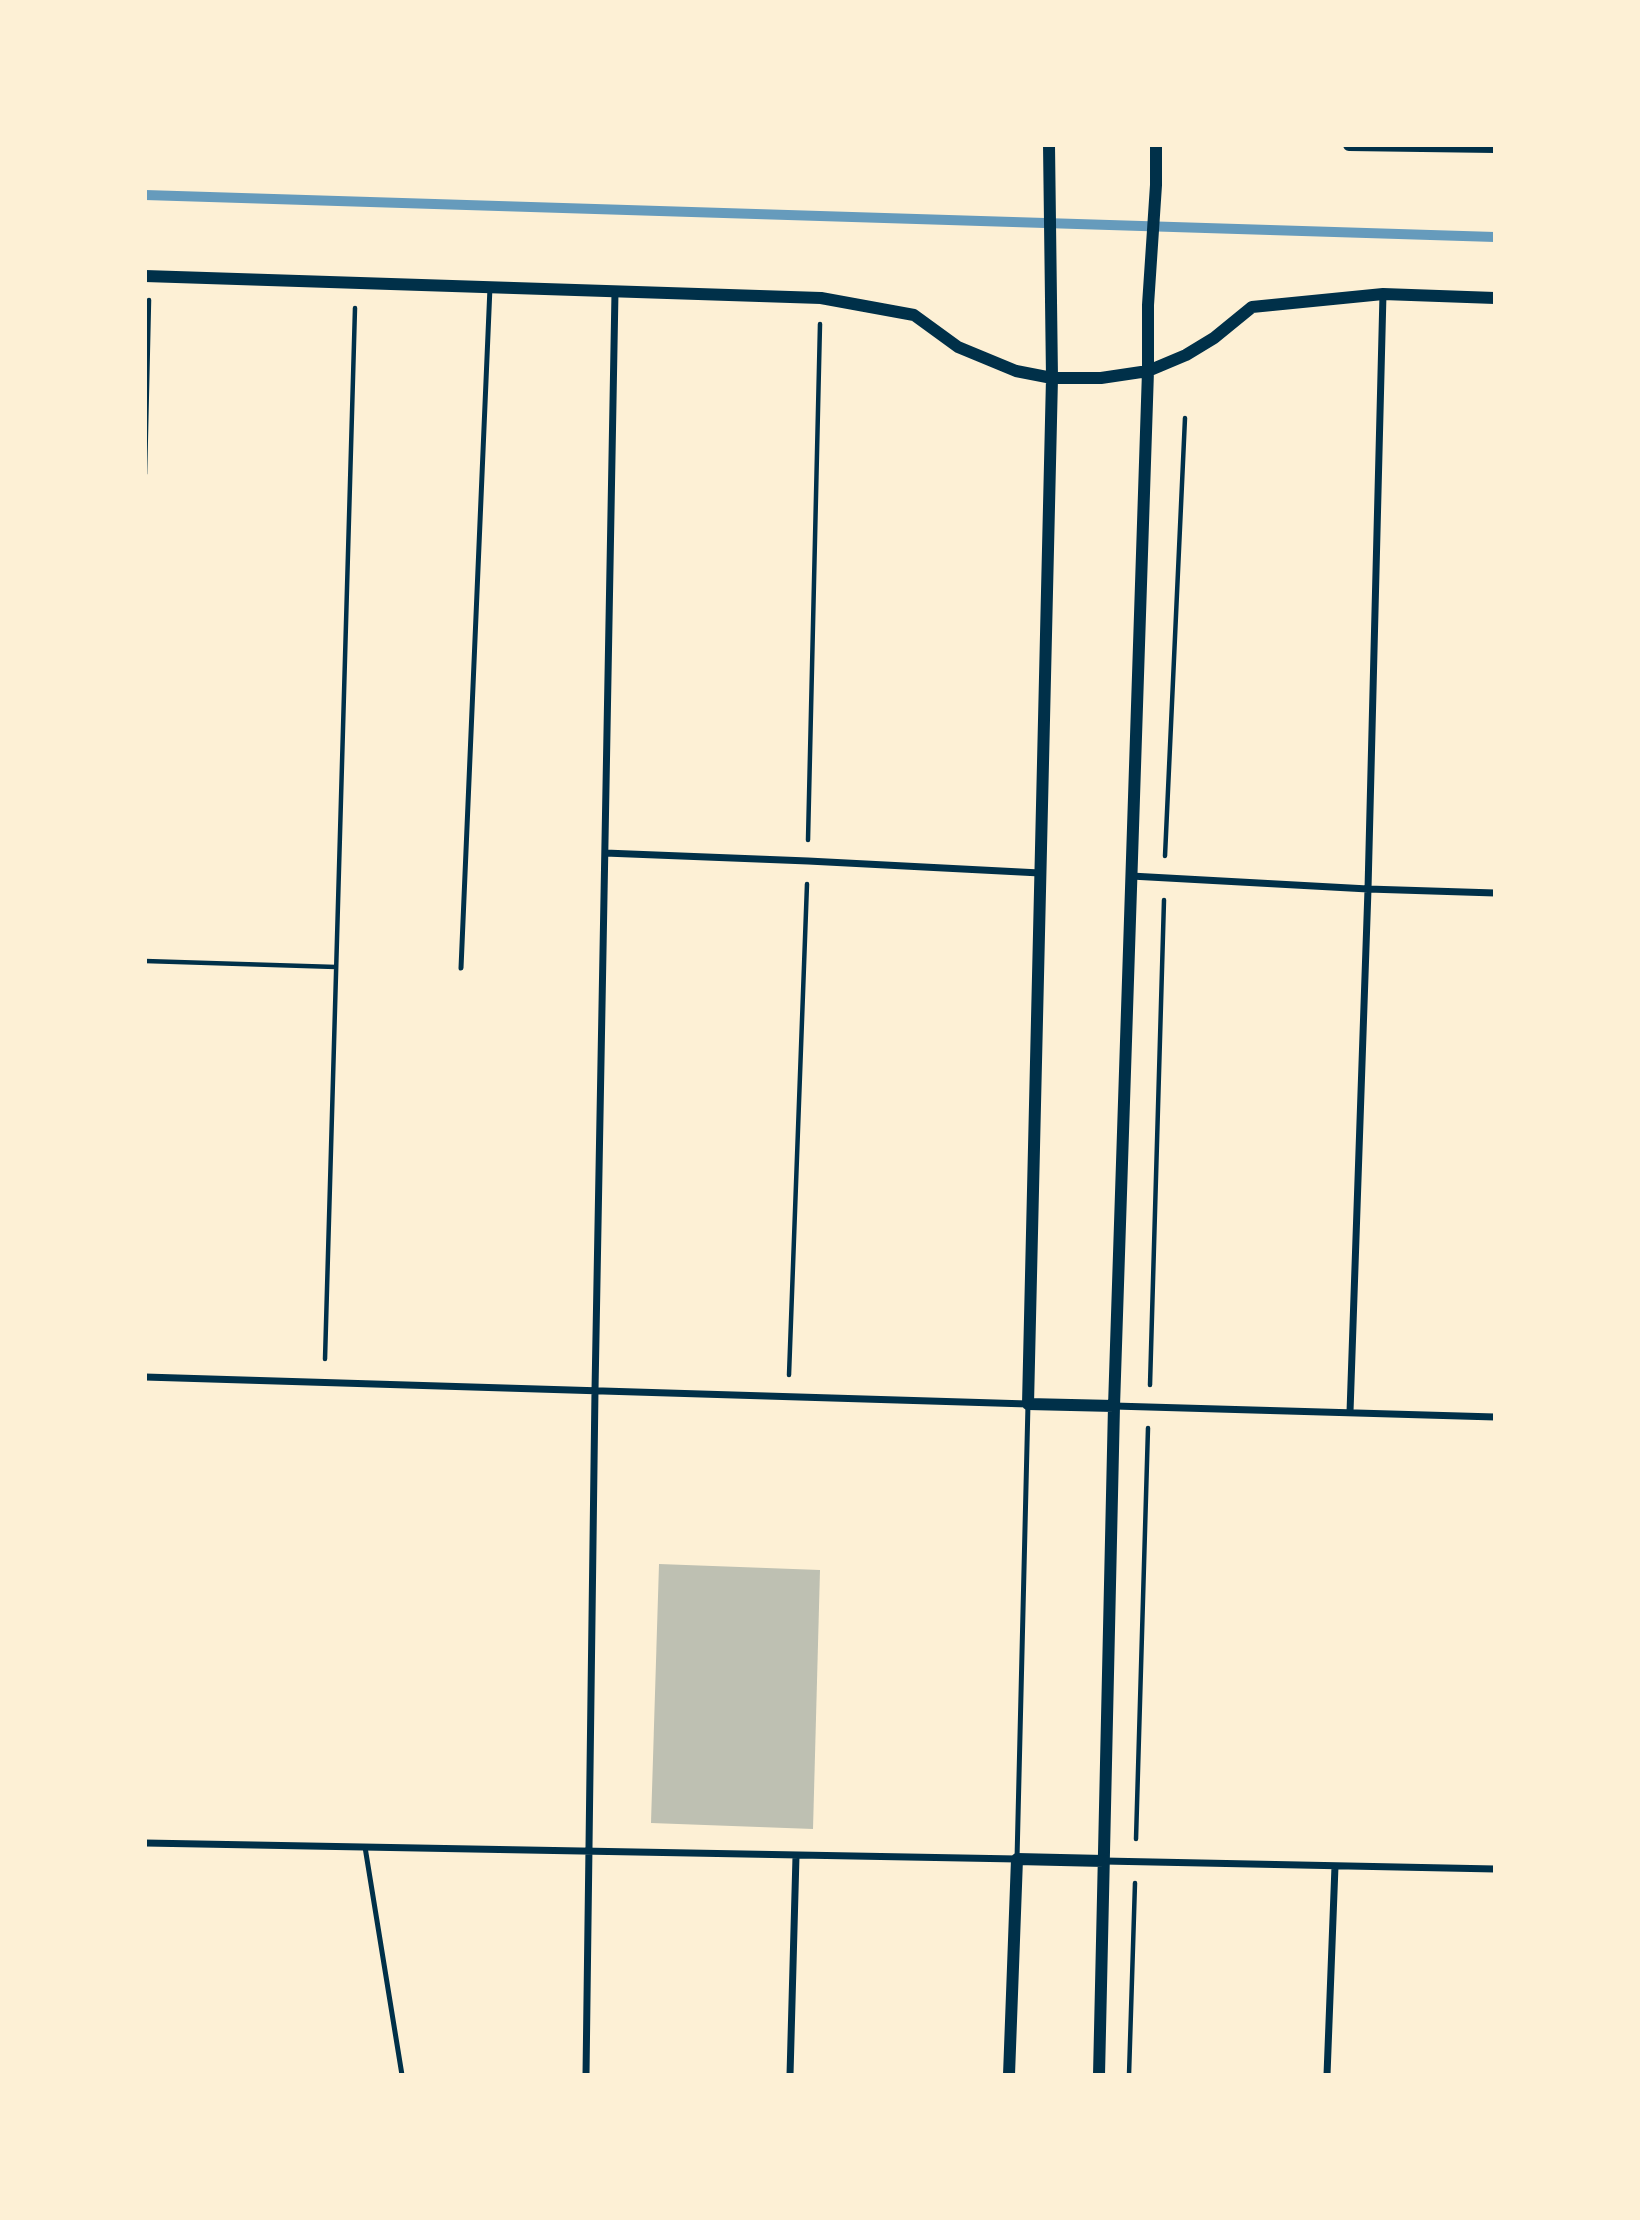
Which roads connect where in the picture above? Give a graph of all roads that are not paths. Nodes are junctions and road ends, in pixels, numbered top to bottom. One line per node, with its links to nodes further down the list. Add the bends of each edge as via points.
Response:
1 (1049, 145): 11 (street)
2 (1156, 145): 10 (street)
3 (1349, 145): 4 (street)
4 (1495, 147)
5 (147, 276): 6 (street)
6 (490, 288): 7 (street); 17 (lane)
7 (615, 292): 11 (street, via 821,298 914,315 958,347 1017,372); 12 (street)
8 (1383, 294): 9 (street); 10 (street, via 1252,307 1214,338); 15 (street)
9 (1495, 298)
10 (1148, 371): 11 (street, via 1101,378); 14 (street)
11 (1052, 378): 13 (street)
12 (605, 853): 13 (street); 19 (street)
13 (1040, 873): 20 (street)
14 (1131, 876): 15 (street); 21 (street)
15 (1368, 889): 16 (street); 22 (street)
16 (1495, 893)
17 (461, 968)
18 (145, 1377): 19 (street)
19 (595, 1390): 20 (street); 26 (street)
20 (1028, 1404): 21 (street); 28 (lane)
21 (1114, 1406): 22 (street); 29 (street)
22 (1350, 1412): 23 (street)
23 (1495, 1417)
24 (145, 1843): 25 (street)
25 (365, 1847): 26 (street); 32 (lane)
26 (588, 1852): 27 (street); 33 (street)
27 (796, 1856): 28 (street); 34 (street)
28 (1017, 1859): 29 (street); 35 (street)
29 (1104, 1861): 30 (street); 36 (street)
30 (1335, 1866): 31 (street); 37 (street)
31 (1495, 1869)
32 (402, 2075)
33 (586, 2075)
34 (790, 2075)
35 (1009, 2075)
36 (1100, 2075)
37 (1327, 2075)

